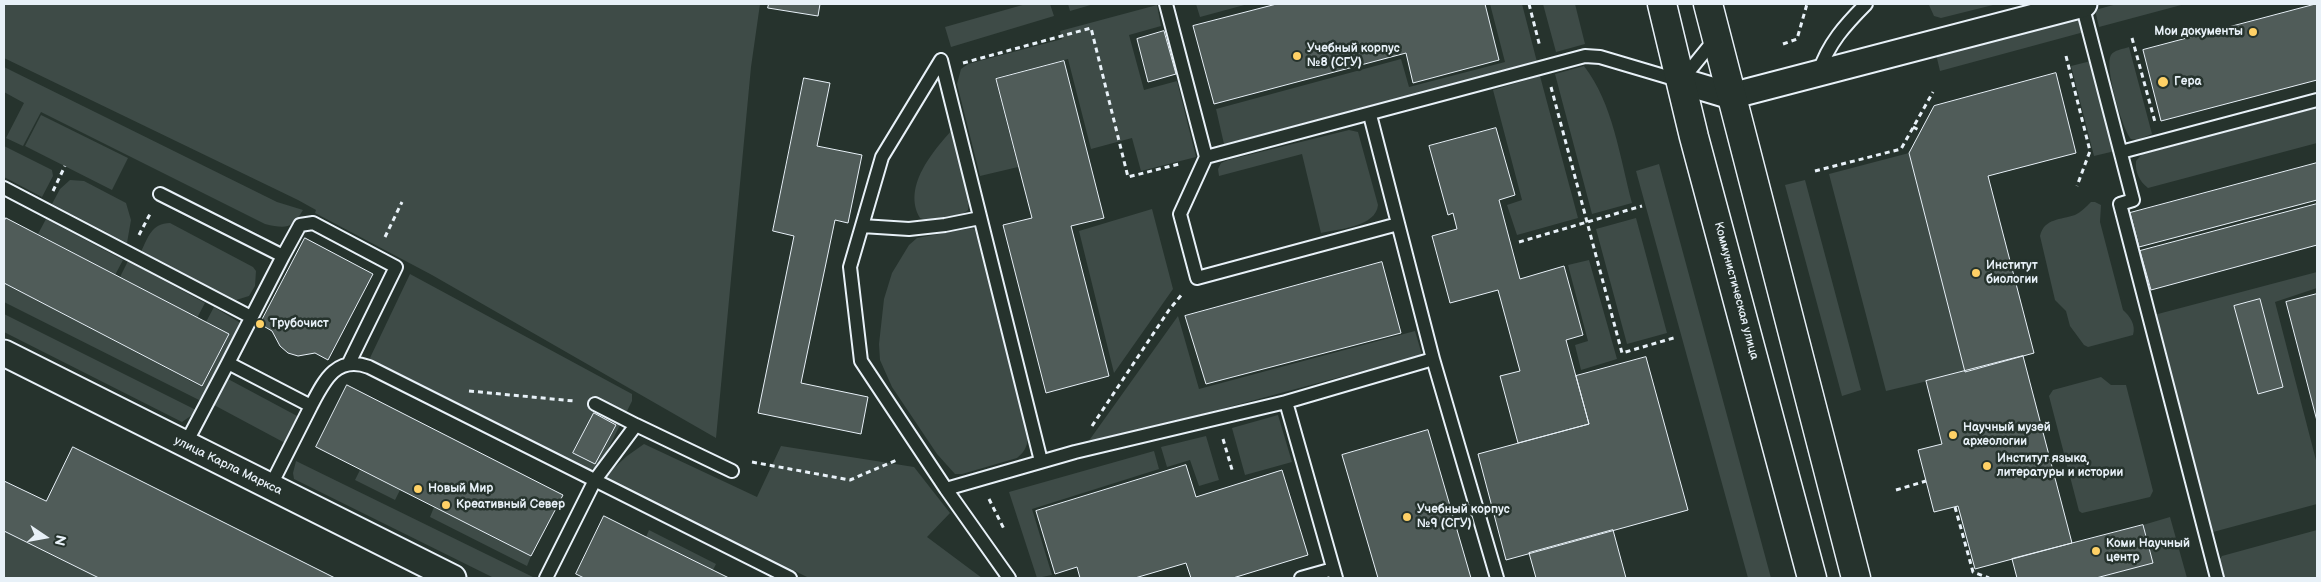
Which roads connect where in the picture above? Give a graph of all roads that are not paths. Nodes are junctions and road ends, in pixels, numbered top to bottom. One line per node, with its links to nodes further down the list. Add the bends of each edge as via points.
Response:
1 (1166, 4): 13 (lane)
2 (1662, 4): 8 (main road, Коммунистическая улица)
3 (1708, 4): 6 (main road)
4 (1866, 4): 7 (lane, via 1843,26 1825,53)
5 (2083, 4): 7 (street); 12 (lane)
6 (1716, 37): 8 (lane); 9 (main road)
7 (1819, 72): 9 (street)
8 (1681, 81): 9 (street); 11 (lane, via 1600,57 1585,56); 42 (main road, Коммунистическая улица)
9 (1731, 96): 43 (main road)
10 (2317, 100): 12 (lane)
11 (1370, 115): 13 (lane); 17 (lane)
12 (2121, 152): 44 (lane, via 2133,200 2120,204)
13 (1206, 157): 17 (lane, via 1180,214 1197,278)
14 (4, 188): 20 (lane)
15 (160, 194): 19 (lane)
16 (980, 218): 18 (lane, via 909,229); 18 (lane, via 941,60 882,157); 30 (lane)
17 (1398, 224): 22 (lane)
18 (862, 226): 34 (lane, via 850,268 861,361)
19 (283, 256): 20 (lane); 24 (lane, via 300,225 313,223 396,267)
20 (251, 316): 23 (lane)
21 (4, 353): 29 (street, улица Карла Маркса)
22 (1433, 359): 25 (lane); 41 (lane)
23 (228, 363): 27 (lane); 29 (lane)
24 (349, 364): 27 (lane, via 331,374); 32 (lane, via 369,367)
25 (1286, 402): 30 (lane); 35 (lane)
26 (595, 404): 28 (lane)
27 (311, 406): 33 (lane)
28 (636, 425): 31 (lane); 32 (lane)
29 (185, 445): 33 (street, улица Карла Маркса)
30 (1041, 461): 34 (lane)
31 (732, 471)
32 (595, 480): 37 (lane); 38 (lane)
33 (270, 487): 36 (street, улица Карла Маркса)
34 (946, 489): 39 (lane)
35 (1335, 573): 40 (lane)
36 (453, 578)
37 (546, 578)
38 (790, 578)
39 (1009, 578)
40 (1301, 578)
41 (1497, 578)
42 (1812, 578)
43 (1856, 578)
44 (2217, 578)

